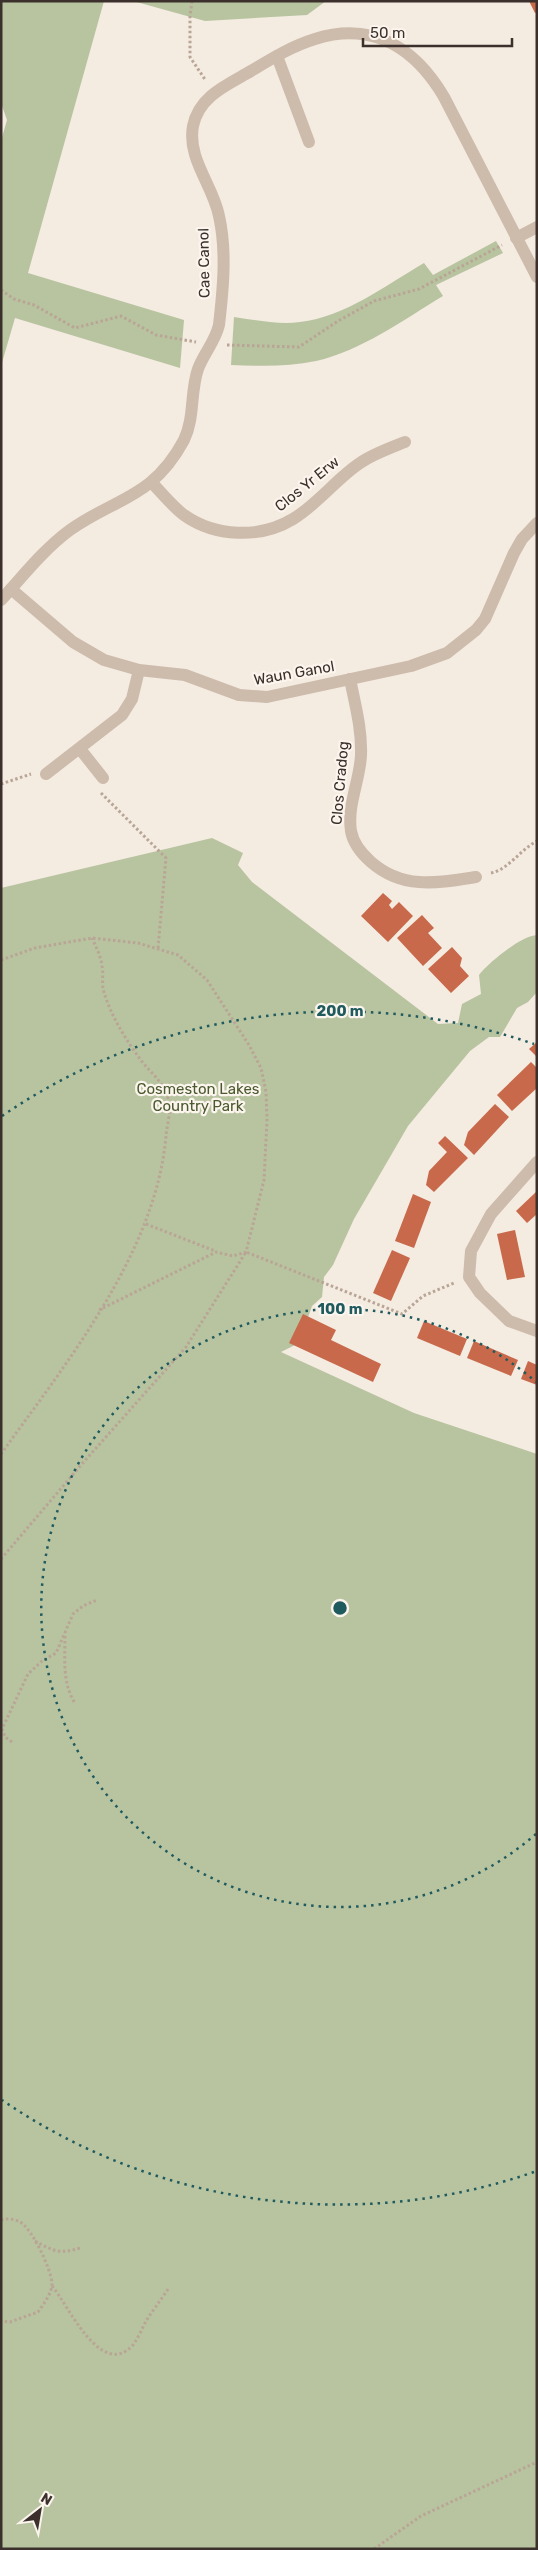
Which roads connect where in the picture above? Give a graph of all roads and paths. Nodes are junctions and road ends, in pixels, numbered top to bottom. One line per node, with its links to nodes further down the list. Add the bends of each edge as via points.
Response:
1 (192, 1): 3 (path, via 190,57)
2 (277, 56): 3 (street, Cae Canol); 4 (street); 6 (street, Cae Canol, via 316,38 355,34 394,44 409,52 431,74 440,89)
3 (214, 92): 9 (street, Cae Canol, via 197,114 192,137 193,150 217,206 223,238 219,325)
4 (309, 142)
5 (537, 227): 6 (street)
6 (516, 238): 7 (street, Cae Canol); 9 (path, via 419,289 374,302 338,321 299,348)
7 (537, 277)
8 (1, 290): 9 (path, via 75,328 121,316 156,335)
9 (212, 345): 11 (street, Cae Canol, via 197,372 192,416 184,439 165,469)
10 (405, 442): 11 (street, Clos Yr Erw, via 362,461 294,519 279,527 260,531 239,534 201,524 185,515)
11 (152, 482): 13 (street, Cae Canol, via 56,540)
12 (537, 523): 16 (street, Waun Ganol, via 514,553 485,619 463,642 429,661)
13 (12, 588): 14 (street, Cae Canol); 15 (street, Waun Ganol, via 72,642 104,660)
14 (1, 600)
15 (139, 670): 16 (street, Waun Ganol, via 185,675 222,690 252,697 267,697); 17 (street, via 128,708)
16 (350, 679): 22 (street, Clos Cradog, via 361,740 351,812 351,831 356,843 365,857 380,870 416,884)
17 (80, 749): 18 (street); 19 (street)
18 (46, 774): 20 (path, via 36,771)
19 (103, 778): 24 (path, via 99,791 166,858)
20 (1, 784)
21 (537, 841): 22 (path, via 524,848 502,871)
22 (476, 877)
23 (92, 938): 24 (path); 25 (path, via 35,948); 27 (path, via 100,956 103,992 140,1059 164,1086 169,1103 164,1157)
24 (158, 948): 29 (path, via 178,955 207,980 261,1068 267,1119 264,1180)
25 (1, 960)
26 (537, 1162): 30 (street, via 491,1214 471,1251)
27 (146, 1224): 28 (path); 31 (path)
28 (216, 1252): 29 (path, via 234,1256); 31 (path)
29 (246, 1252): 30 (path, via 402,1314 423,1296); 34 (path, via 186,1347)
30 (469, 1277): 32 (street, via 480,1293 509,1321)
31 (99, 1310): 33 (path)
32 (537, 1331)
33 (1, 1454)
34 (1, 1559)
35 (97, 1600): 36 (path, via 82,1606 74,1614)
36 (65, 1633): 37 (path, via 65,1675 68,1694); 38 (path, via 56,1653 28,1674 2,1729)
37 (75, 1703)
38 (12, 1742)
39 (1, 2220): 40 (path, via 21,2222)
40 (35, 2241): 41 (path, via 47,2249 64,2253); 42 (path, via 50,2273)
41 (80, 2248)
42 (52, 2286): 43 (path, via 85,2334 110,2355 133,2344); 44 (path, via 38,2312 10,2322)
43 (168, 2289)
44 (1, 2321)
45 (537, 2462): 46 (path, via 421,2516)
46 (374, 2549)

